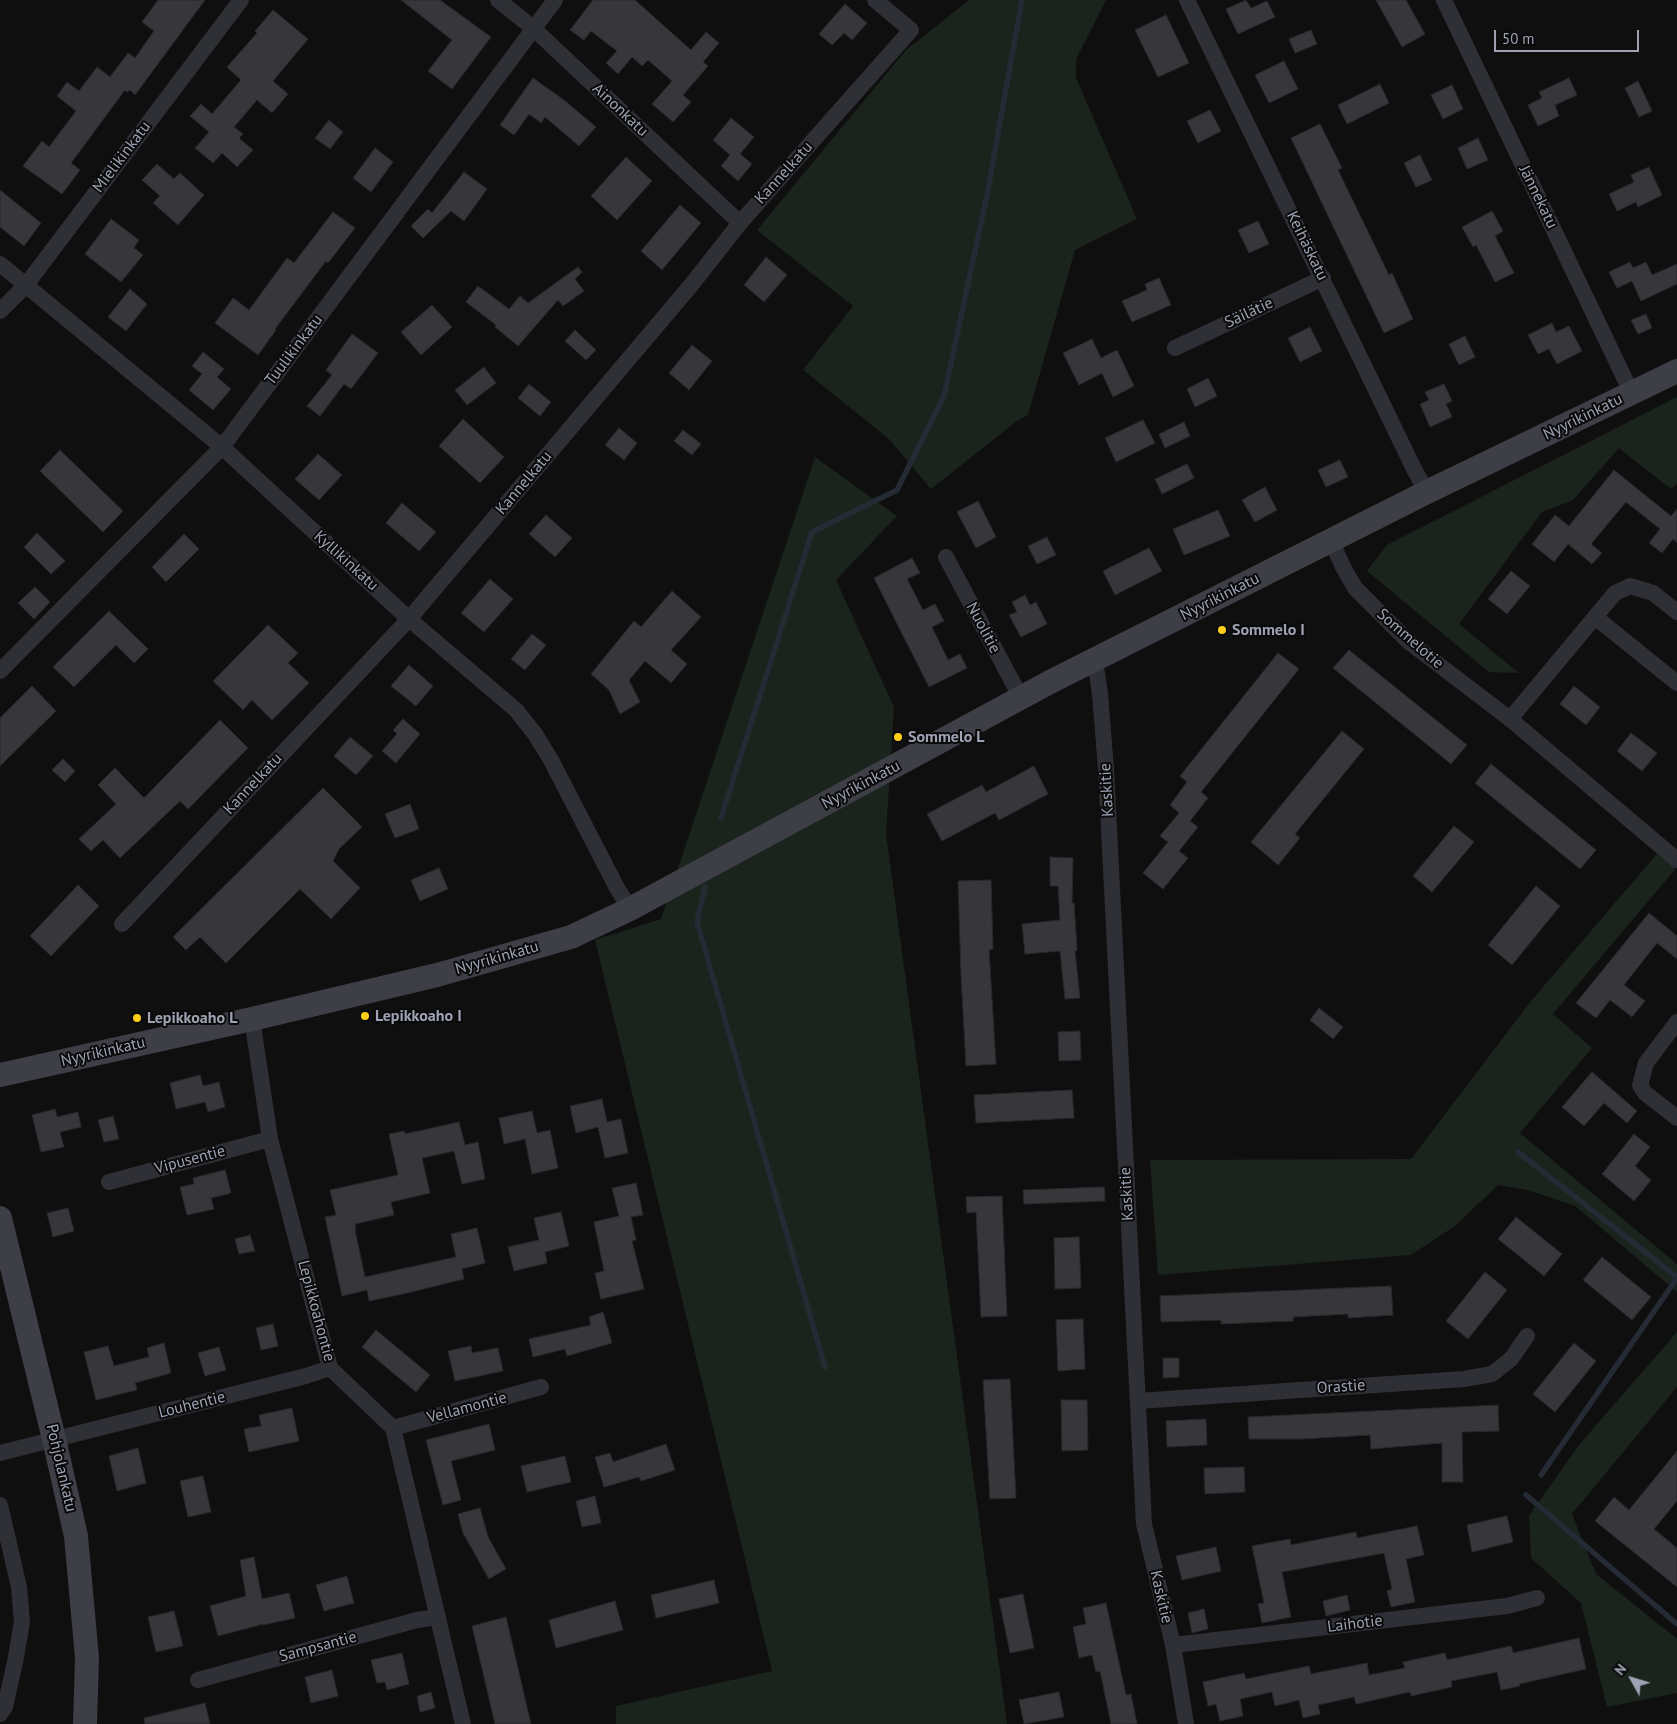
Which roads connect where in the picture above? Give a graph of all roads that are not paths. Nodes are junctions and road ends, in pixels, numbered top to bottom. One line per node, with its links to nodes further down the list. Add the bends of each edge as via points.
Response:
1 (241, 0): 11 (street, Mielikinkatu)
2 (498, 0): 7 (street, Ainonkatu)
3 (555, 0): 7 (street, Tuulikinkatu)
4 (874, 0): 8 (street, Kannelkatu, via 911,30)
5 (1187, 0): 10 (street, Keihäskatu)
6 (1444, 0): 15 (street, Jännekatu)
7 (533, 28): 8 (street, Ainonkatu); 16 (street, Tuulikinkatu)
8 (740, 224): 22 (street, Kannelkatu)
9 (0, 264): 11 (street, Kyllikinkatu)
10 (1323, 278): 13 (street, Säilätie); 17 (street, Keihäskatu)
11 (26, 285): 12 (street, Mielikinkatu); 16 (street, Kyllikinkatu)
12 (0, 311)
13 (1175, 348)
14 (1677, 371): 15 (street, Nyyrikinkatu)
15 (1632, 394): 17 (street, Nyyrikinkatu)
16 (222, 447): 22 (street, Kyllikinkatu); 24 (street, Tuulikinkatu)
17 (1427, 492): 18 (street, Nyyrikinkatu)
18 (1332, 540): 23 (street, Nyyrikinkatu); 27 (street, Sommelotie, via 1355,588 1409,642)
19 (946, 557): 26 (street, Nuolitie)
20 (1677, 612): 21 (street, via 1652,593 1630,586 1615,593)
21 (1594, 617): 25 (street); 27 (street)
22 (410, 619): 29 (street, Kyllikinkatu, via 516,710 535,734); 30 (street, Kannelkatu)
23 (1095, 660): 26 (street, Nyyrikinkatu); 41 (street, Kaskitie, via 1106,769)
24 (0, 671)
25 (1677, 683)
26 (1020, 698): 29 (street, Nyyrikinkatu)
27 (1510, 719): 28 (street, Sommelotie)
28 (1677, 860)
29 (630, 909): 31 (street, Nyyrikinkatu, via 572,937 437,975)
30 (122, 924)
31 (252, 1019): 33 (street, Nyyrikinkatu); 35 (street, Lepikkoahontie)
32 (1676, 1024): 34 (street, via 1646,1063 1640,1085 1645,1093)
33 (0, 1075)
34 (1677, 1118)
35 (270, 1139): 36 (street, Vipusentie); 39 (street, Lepikkoahontie)
36 (110, 1182)
37 (0, 1218): 43 (street, Pohjolankatu)
38 (1527, 1336): 41 (street, Orastie, via 1511,1359 1492,1374)
39 (330, 1368): 42 (street, Lepikkoahontie); 43 (street, Louhentie)
40 (541, 1387): 42 (street, Vellamontie)
41 (1138, 1401): 48 (street, Kaskitie, via 1144,1524)
42 (394, 1428): 47 (street)
43 (54, 1440): 44 (street, Louhentie); 51 (street, Pohjolankatu, via 77,1546 87,1658)
44 (0, 1453)
45 (0, 1505): 50 (street, via 19,1587 22,1622 5,1706)
46 (1537, 1598): 48 (street, Laihotie, via 1507,1606)
47 (438, 1617): 49 (street, Sampsantie, via 416,1620); 52 (street)
48 (1173, 1646): 53 (street, Kaskitie)
49 (198, 1680)
50 (0, 1714)
51 (86, 1724)
52 (463, 1724)
53 (1186, 1724)

